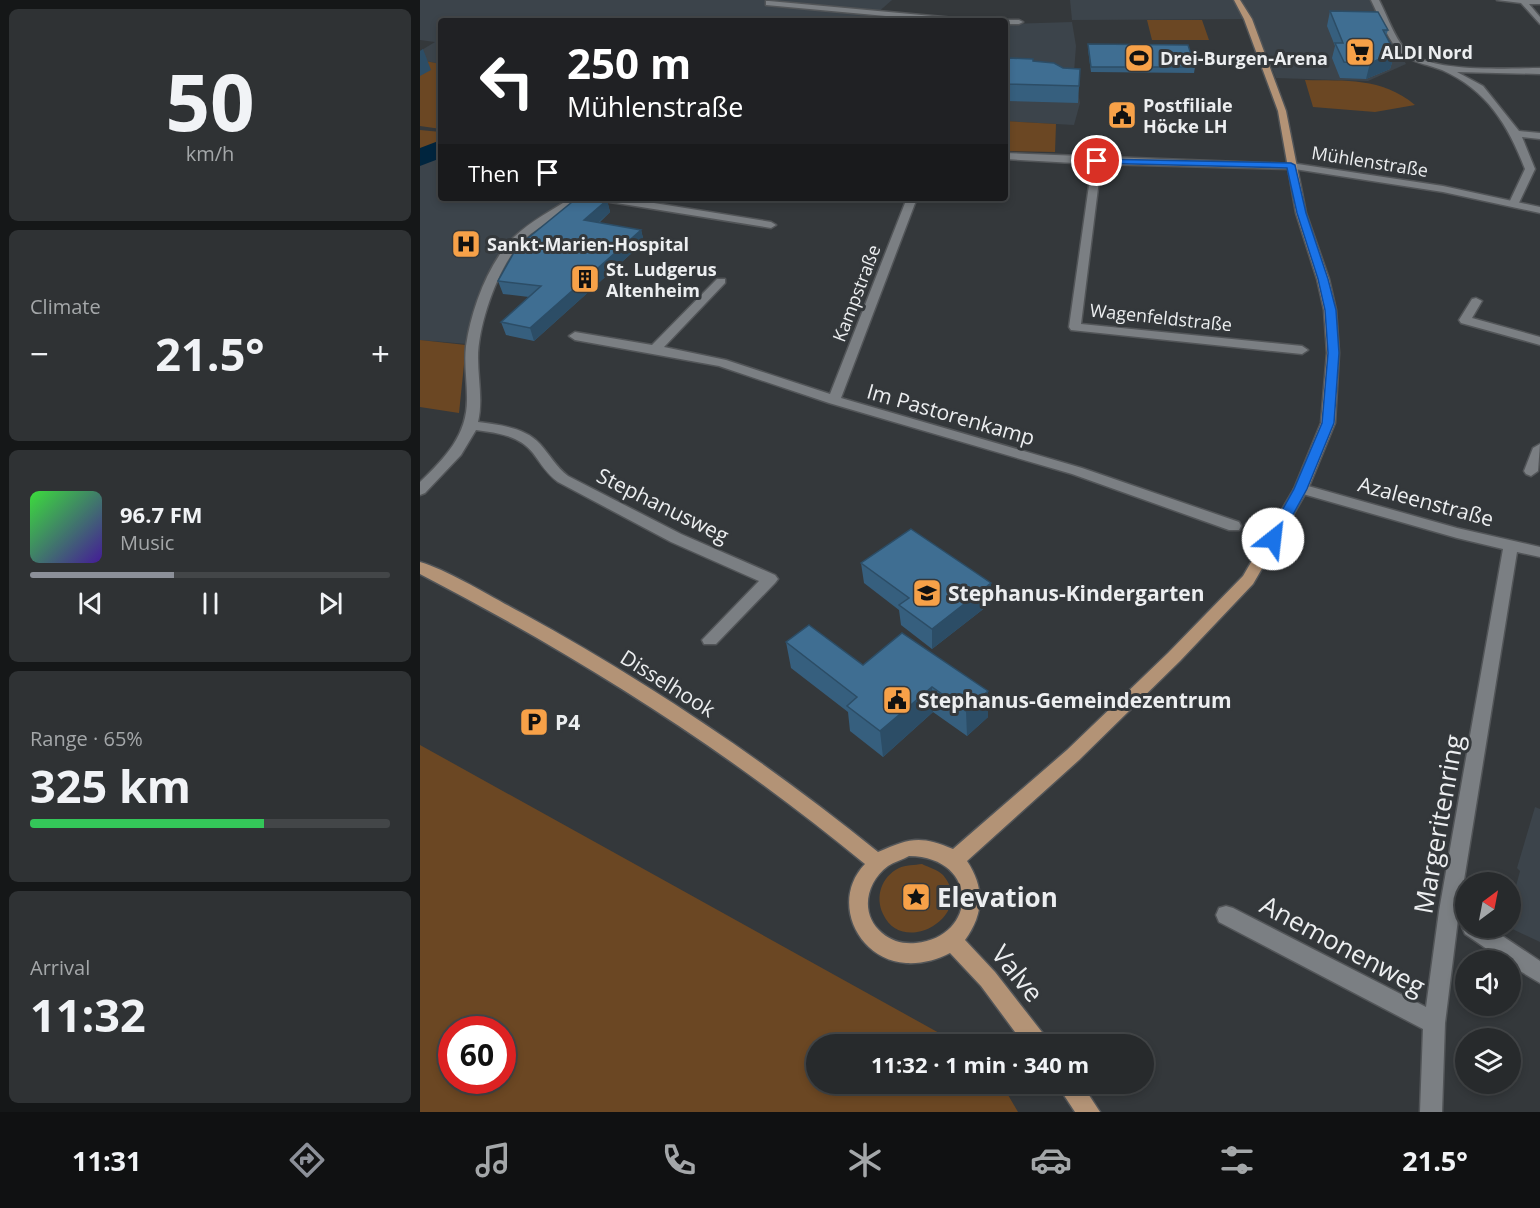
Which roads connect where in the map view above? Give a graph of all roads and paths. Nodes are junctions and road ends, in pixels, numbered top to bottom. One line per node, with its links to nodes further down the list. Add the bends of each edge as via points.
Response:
1 (1246, 0): 4 (main road)
2 (1375, 0): 14 (street, via 1400,48 1421,62)
3 (1501, 0): 5 (street)
4 (1232, 1): 20 (main road, via 1248,19 1275,88)
5 (1523, 1): 6 (street); 13 (street)
6 (1540, 2)
7 (769, 3): 8 (street)
8 (884, 10): 9 (street); 10 (street)
9 (874, 18)
10 (943, 18)
11 (1008, 22): 12 (street)
12 (1019, 22)
13 (1540, 22)
14 (1446, 69): 15 (street); 16 (street, via 1480,88)
15 (1540, 71)
16 (1516, 134): 17 (street); 24 (street, via 1530,169)
17 (1540, 136)
18 (1008, 156): 19 (street, Mühlenstraße)
19 (1097, 161): 20 (street, Mühlenstraße); 32 (street, Wagenfeldstraße, via 1075,327)
20 (1291, 165): 24 (street, Mühlenstraße, via 1443,189); 38 (main road, via 1330,310 1333,353 1328,423)
21 (574, 201): 34 (street, via 527,232 509,250 485,298 472,346)
22 (623, 201): 26 (street)
23 (911, 201): 33 (street, Kampstraße)
24 (1513, 205): 25 (street, Mühlenstraße)
25 (1540, 210)
26 (771, 225)
27 (721, 281): 31 (street)
28 (1476, 301): 30 (street, via 1465,320)
29 (575, 336): 31 (street, Im Pastorenkamp)
30 (1540, 341)
31 (654, 349): 33 (street, Im Pastorenkamp, via 722,363)
32 (1302, 350)
33 (834, 400): 39 (street, Im Pastorenkamp, via 1077,471)
34 (471, 425): 37 (street, via 456,450); 43 (street, Stephanusweg, via 525,439 550,471 563,479 676,538 770,579)
35 (1540, 448): 36 (street)
36 (1531, 471)
37 (420, 489)
38 (1301, 489): 40 (street, Azaleenstraße); 44 (main road, via 1248,580 1073,755)
39 (1234, 526)
40 (1511, 546): 41 (street, Azaleenstraße); 46 (street, Margeritenring)
41 (1540, 552)
42 (420, 567): 45 (main road, Disselhook, via 547,634 704,732)
43 (710, 640)
44 (954, 861): 45 (main road, via 940,852 907,848); 50 (main road, via 965,874 971,908 965,925)
45 (876, 862): 50 (main road, via 863,879 857,898 859,919 870,937 883,947 919,954)
46 (1449, 911): 48 (street); 52 (street, Margeritenring)
47 (1226, 915): 52 (street, Anemonenweg)
48 (1455, 915)
49 (1488, 938): 51 (street)
50 (952, 940): 53 (main road, Valve)
51 (1540, 974)
52 (1434, 1023): 56 (street, Margeritenring)
53 (1029, 1034)
54 (1075, 1094): 55 (main road)
55 (1089, 1112)
56 (1431, 1112)

